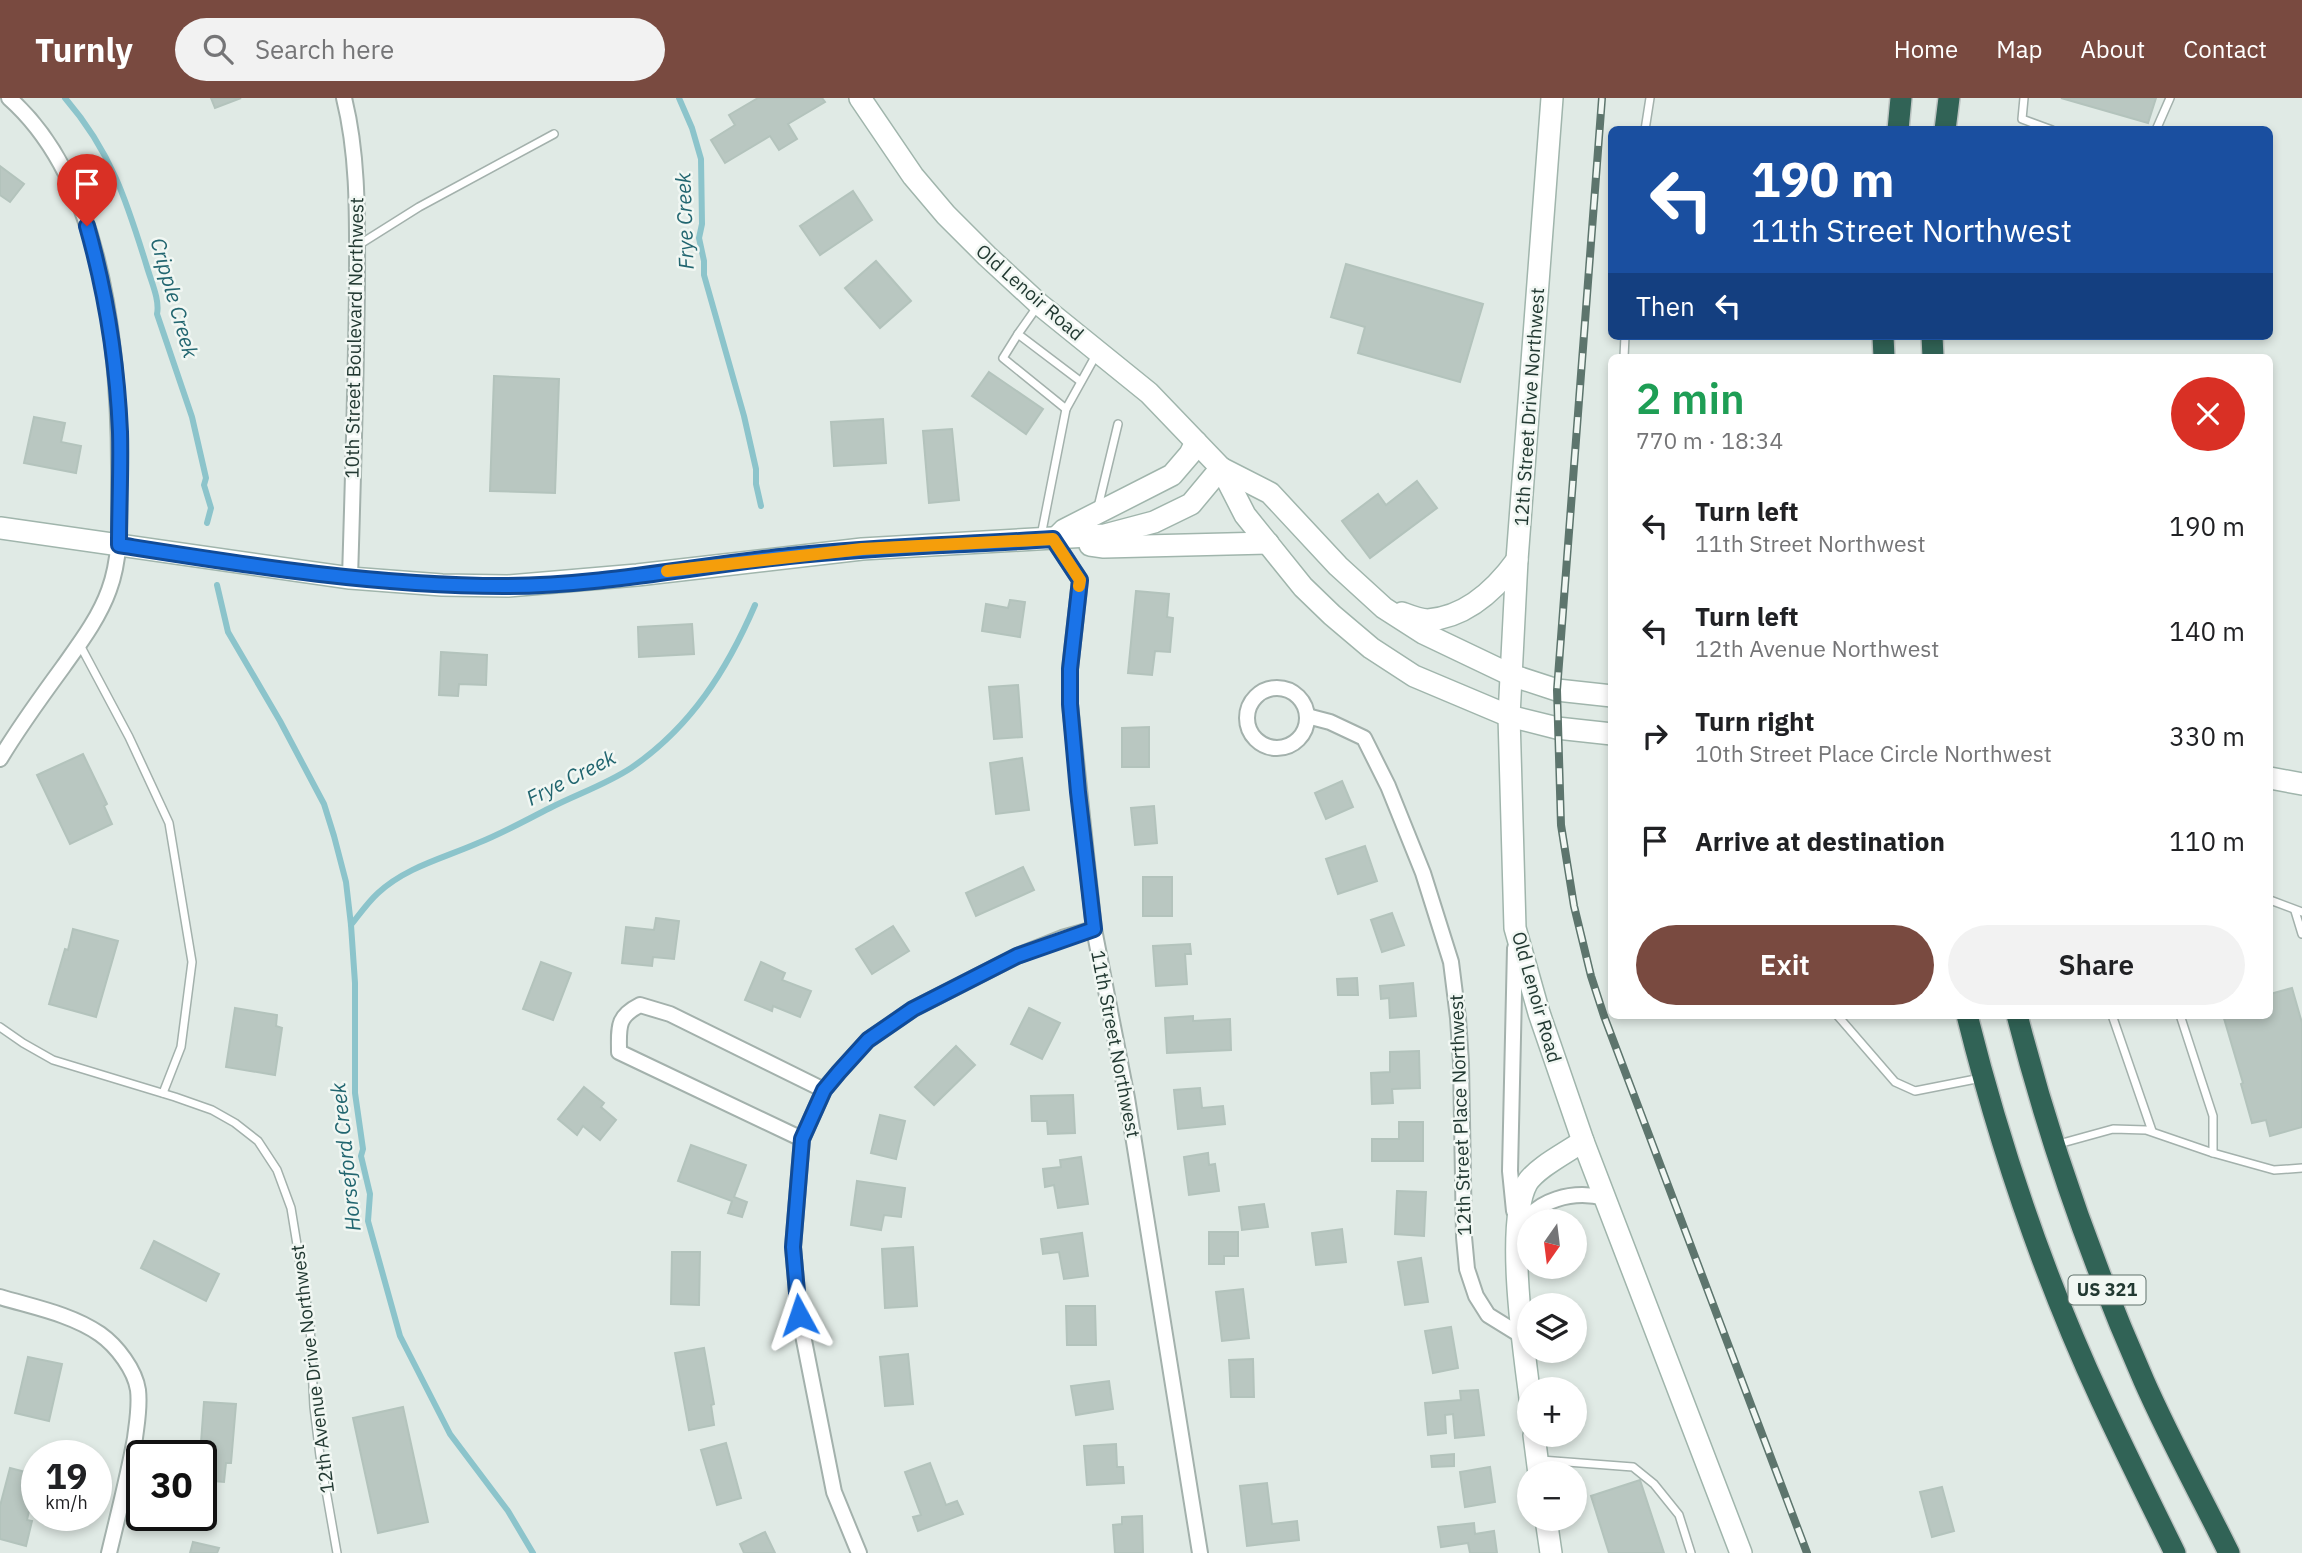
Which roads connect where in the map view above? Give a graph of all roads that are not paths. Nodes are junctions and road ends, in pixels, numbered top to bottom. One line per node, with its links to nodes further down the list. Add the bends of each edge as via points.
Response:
1 (9, 98): 31 (street, via 27,114 67,173 98,265 116,378)
2 (344, 98): 18 (street, 10th Street Boulevard Northwest, via 354,157)
3 (860, 98): 19 (main road, Old Lenoir Road, via 946,215)
4 (1552, 98): 32 (main road, 12th Street Drive Northwest)
5 (1650, 98): 11 (lane)
6 (1901, 98): 12 (highway)
7 (1949, 98): 13 (highway)
8 (2024, 98): 10 (lane)
9 (2170, 98): 16 (lane)
10 (2022, 119): 14 (lane); 15 (lane)
11 (1646, 126)
12 (1898, 126)
13 (1946, 126)
14 (2021, 126)
15 (2041, 126)
16 (2158, 126)
17 (554, 134): 18 (lane)
18 (357, 246): 33 (street, 10th Street Boulevard Northwest)
19 (1039, 304): 20 (lane); 21 (main road, Old Lenoir Road)
20 (1017, 334): 22 (lane); 23 (lane, via 1003,358)
21 (1099, 351): 22 (lane); 25 (main road, Old Lenoir Road, via 1149,393)
22 (1080, 381): 23 (lane)
23 (1066, 408): 29 (lane)
24 (1118, 424): 27 (lane)
25 (1196, 442): 26 (main road, Old Lenoir Road); 27 (main road, via 1172,475)
26 (1221, 468): 29 (main road, via 1191,503 1154,522 1104,535); 30 (main road, Old Lenoir Road, via 1245,515); 34 (main road, Old Lenoir Road, via 1270,493)
27 (1097, 514): 29 (main road)
28 (0, 528): 31 (main road)
29 (1047, 540): 30 (main road, via 1104,547); 33 (main road, via 862,549 508,586); 47 (street, 11th Street Northwest, via 1080,580 1070,704)
30 (1268, 543): 39 (main road, Old Lenoir Road, via 1313,596 1371,648 1415,676)
31 (119, 545): 33 (main road); 35 (street, via 109,592)
32 (1517, 560): 34 (main road, via 1485,595 1450,615 1426,620); 36 (main road, 12th Street Drive Northwest)
33 (350, 578)
34 (1384, 608): 36 (main road, Old Lenoir Road, via 1423,633)
35 (79, 644): 41 (street); 57 (lane, via 169,823 192,962 181,1048)
36 (1511, 675): 37 (main road, Old Lenoir Road, via 1557,690); 39 (main road, 12th Street Drive Northwest)
37 (1608, 696)
38 (1307, 716): 38 (street, via 1305,706 1292,692 1272,688 1255,697 1247,724 1251,734 1266,746 1286,747 1302,735); 69 (street, 12th Street Place Northwest, via 1364,737 1436,911 1451,962 1458,1018 1467,1269 1488,1315)
39 (1509, 716): 40 (main road); 46 (main road, Old Lenoir Road)
40 (1608, 734)
41 (0, 759)
42 (2273, 779): 43 (main road)
43 (2302, 784)
44 (2273, 901): 45 (lane)
45 (2299, 911): 48 (lane)
46 (1516, 928): 60 (main road, Old Lenoir Road, via 1539,1013); 67 (street, via 1510,1171)
47 (1094, 929): 56 (street, via 1017,956 913,1009 868,1040); 75 (street, 11th Street Northwest, via 1127,1098)
48 (2302, 934)
49 (1840, 1019): 55 (lane, via 1895,1082 1915,1091)
50 (1968, 1019): 55 (highway, US 321)
51 (2018, 1019): 61 (highway, US 321)
52 (2113, 1019): 58 (lane)
53 (2181, 1019): 62 (lane, via 2213,1116)
54 (0, 1027): 57 (lane, 12th Avenue Drive Northwest, via 54,1060)
55 (1982, 1077): 79 (highway, US 321, via 2054,1290)
56 (824, 1090): 59 (street); 59 (street, via 670,1014 640,1005 628,1011 620,1023 619,1052)
57 (163, 1093): 73 (lane, 12th Avenue Drive Northwest, via 236,1123 258,1141 277,1170 291,1208 310,1324 314,1407)
58 (2152, 1132): 61 (lane, via 2113,1129); 62 (lane)
59 (802, 1139): 74 (street, via 793,1247 799,1315 834,1492)
60 (1583, 1141): 64 (main road, Old Lenoir Road); 65 (main road, via 1529,1181)
61 (2055, 1145): 80 (highway, US 321, via 2145,1383)
62 (2213, 1153): 63 (lane, via 2274,1170)
63 (2302, 1168)
64 (1605, 1198): 66 (street, via 1572,1196); 78 (main road, Old Lenoir Road)
65 (1520, 1209)
66 (1537, 1209)
67 (1517, 1240)
68 (0, 1297): 72 (street, via 64,1316 97,1332 133,1374 139,1412)
69 (1517, 1333)
70 (1587, 1467): 77 (lane, via 1633,1467 1654,1484 1679,1515)
71 (1547, 1531): 76 (main road)
72 (109, 1553)
73 (337, 1553)
74 (859, 1553)
75 (1200, 1553)
76 (1550, 1553)
77 (1691, 1553)
78 (1741, 1553)
79 (2175, 1553)
80 (2229, 1553)

